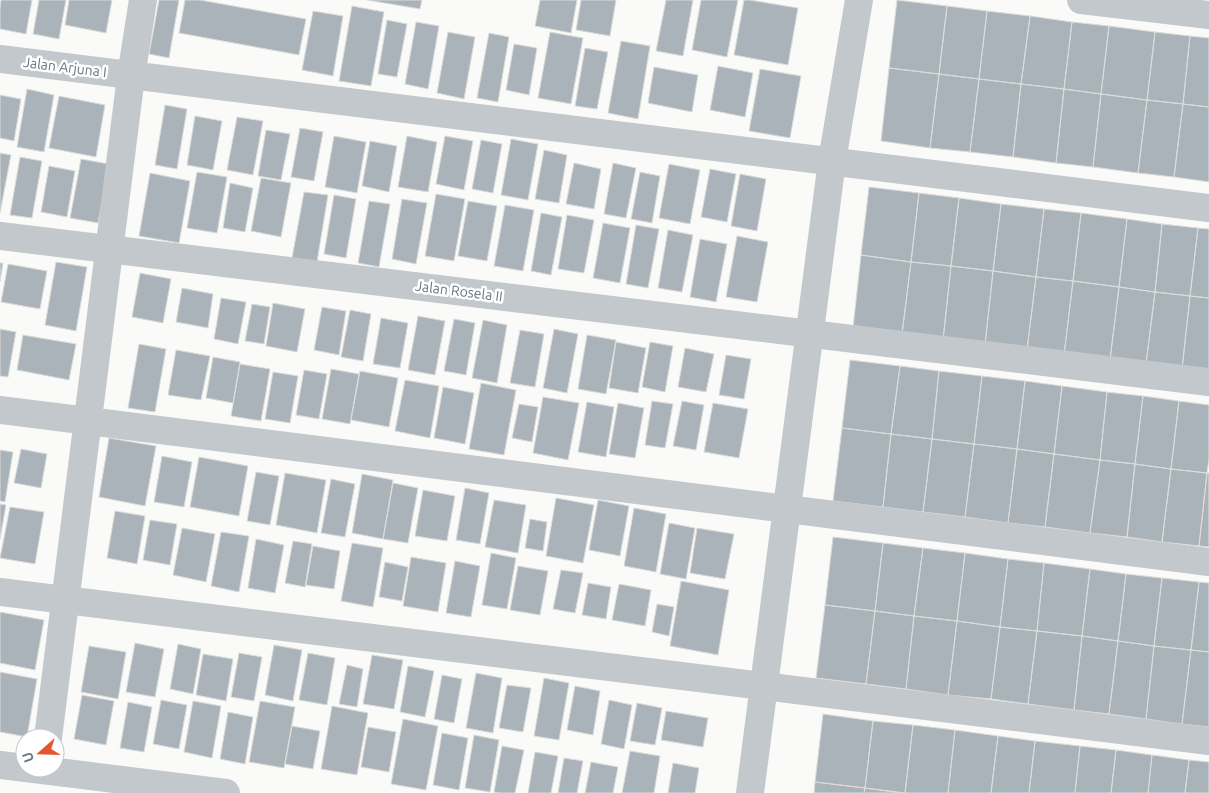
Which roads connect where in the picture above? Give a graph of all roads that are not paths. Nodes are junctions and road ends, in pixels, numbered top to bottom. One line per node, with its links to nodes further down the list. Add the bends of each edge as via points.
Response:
1 (143, 0): 6 (street)
2 (859, 0): 7 (street)
3 (1081, 0): 4 (street)
4 (1209, 16)
5 (0, 59): 6 (street, Jalan Arjuna I)
6 (131, 76): 7 (street, Jalan Arjuna I); 10 (street)
7 (832, 162): 8 (street, Jalan Arjuna I); 11 (street)
8 (1209, 208)
9 (0, 236): 10 (street, Jalan Rosela II)
10 (109, 249): 11 (street, Jalan Rosela II); 14 (street)
11 (810, 334): 12 (street, Jalan Rosela II); 15 (street)
12 (1209, 382)
13 (0, 410): 14 (street)
14 (88, 421): 15 (street); 18 (street)
15 (787, 509): 16 (street); 19 (street)
16 (1209, 562)
17 (0, 592): 18 (street)
18 (66, 600): 19 (street); 20 (street)
19 (764, 686): 21 (street); 26 (street)
20 (49, 728)
21 (1209, 741)
22 (0, 765): 23 (street)
23 (15, 768)
24 (65, 776): 25 (street)
25 (226, 793)
26 (750, 793)

